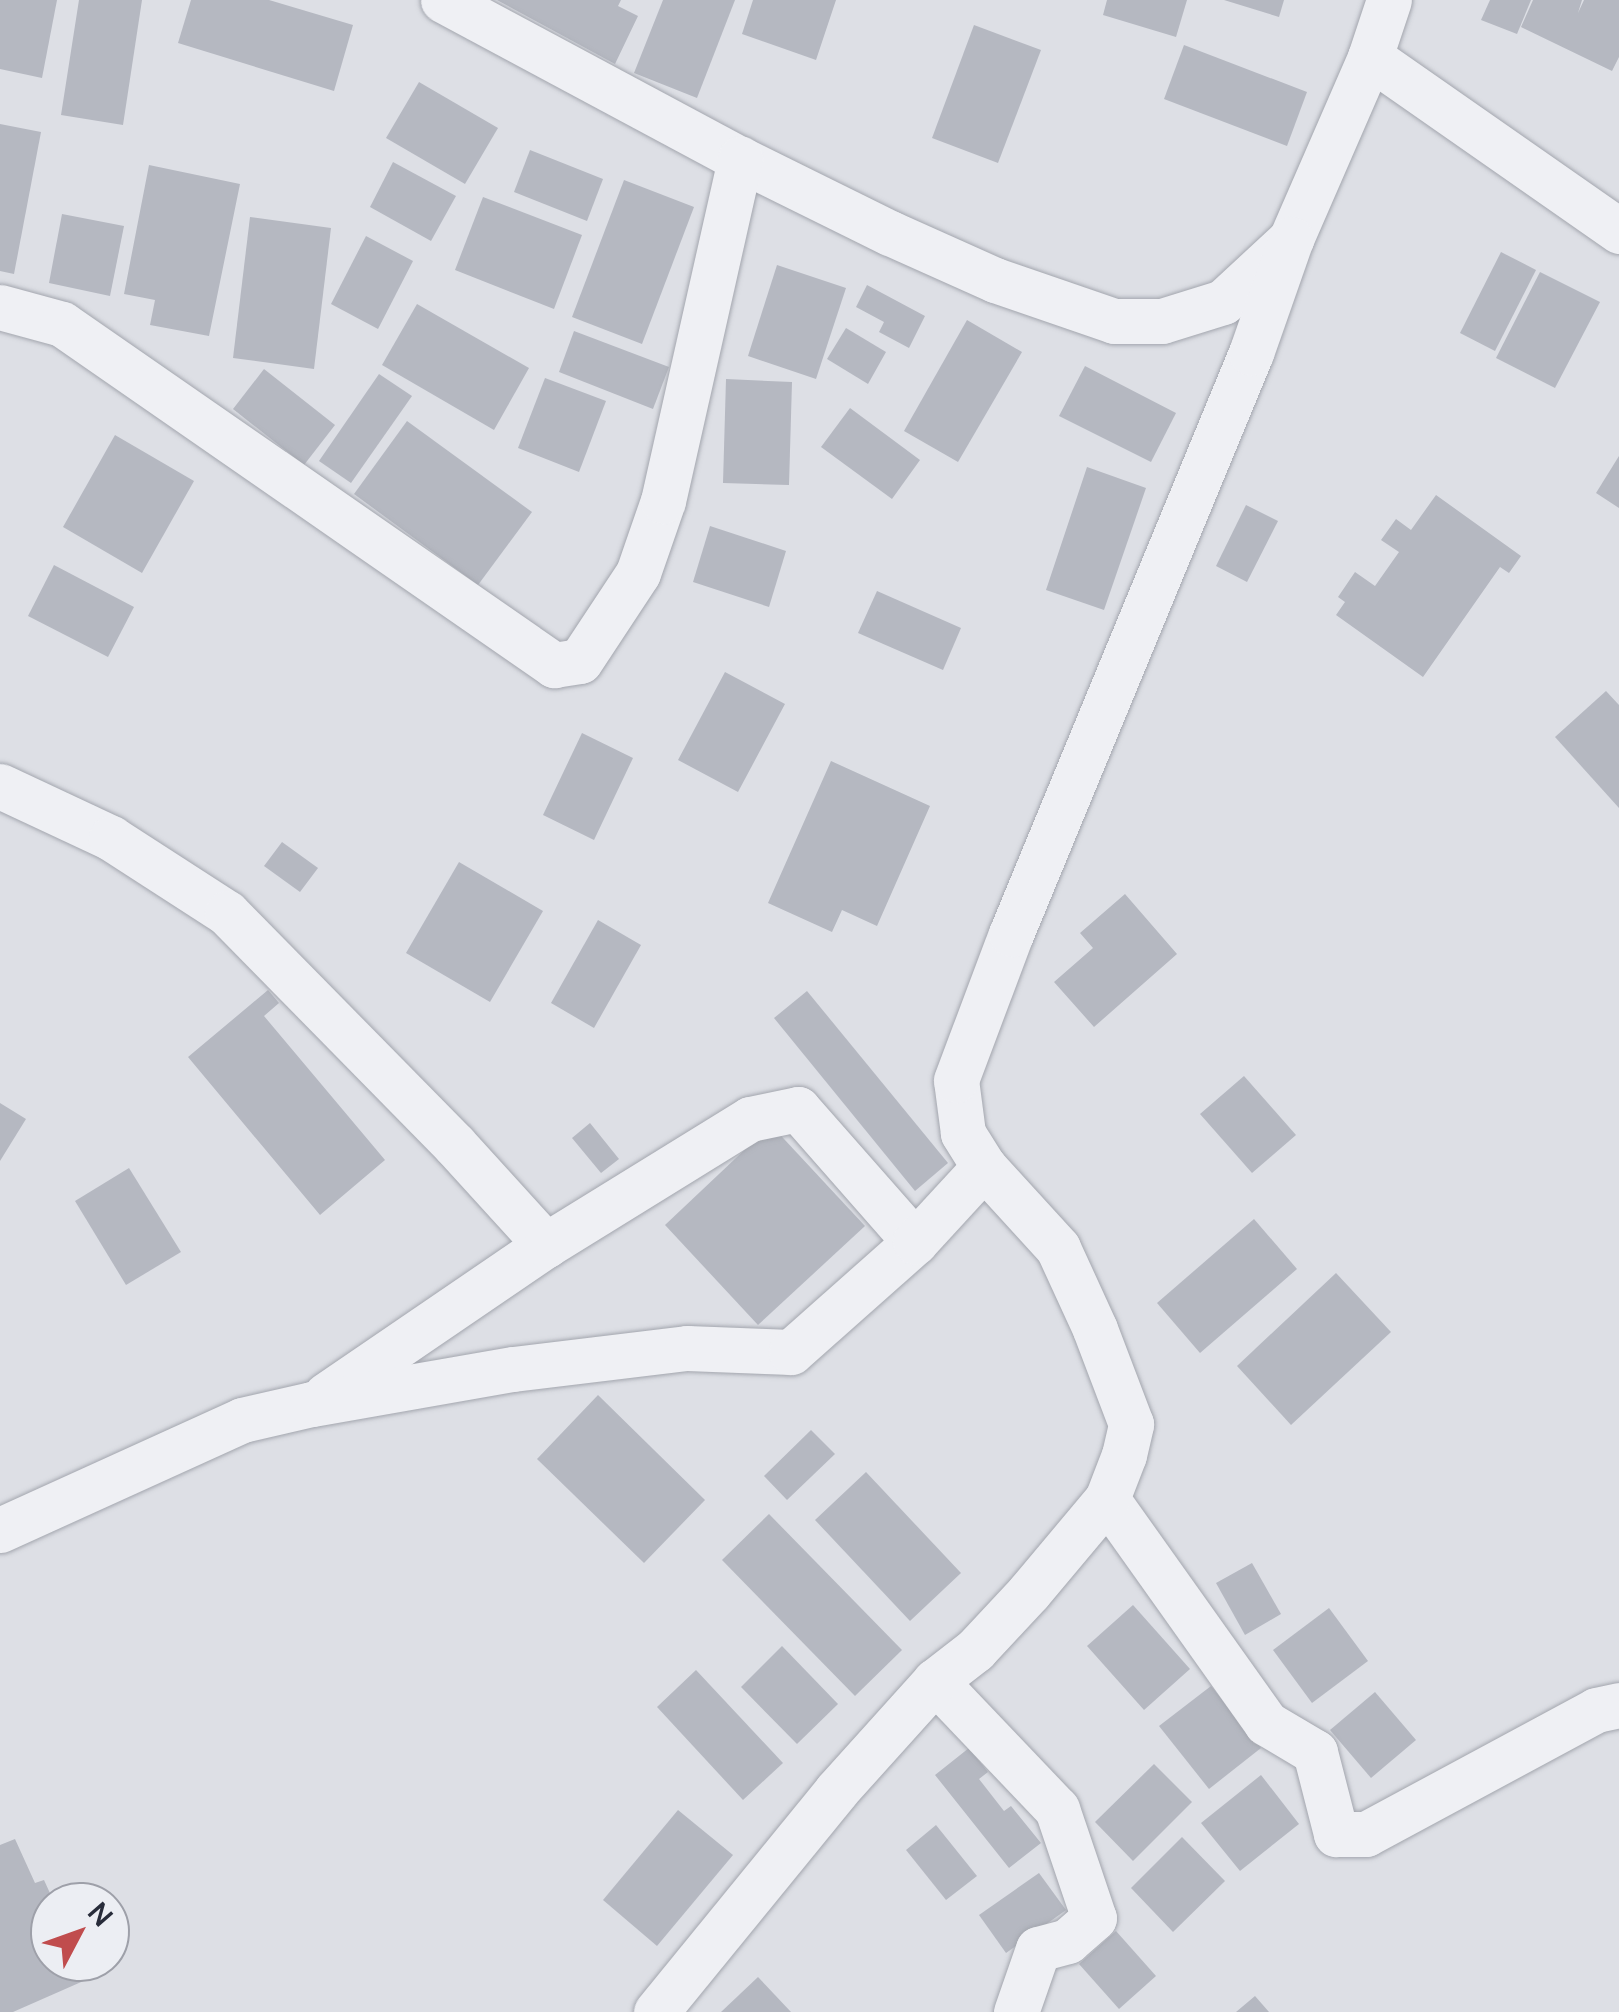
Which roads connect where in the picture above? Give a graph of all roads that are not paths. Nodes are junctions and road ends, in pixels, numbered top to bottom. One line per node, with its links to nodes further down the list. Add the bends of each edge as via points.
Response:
1 (443, 0): 4 (street)
2 (1389, 0): 3 (street)
3 (1370, 57): 5 (street); 6 (street)
4 (740, 159): 6 (street, via 995,280 1114,322 1162,321 1223,302); 7 (street, via 664,501 638,574 580,661 554,665 62,324)
5 (1619, 231)
6 (1291, 239): 9 (street, via 956,1080 962,1133)
7 (0, 307)
8 (0, 786): 11 (street, via 111,838 228,913)
9 (984, 1167): 10 (street); 13 (street, via 1058,1248 1115,1379 1131,1424)
10 (914, 1242): 11 (street, via 798,1109 750,1119 712,1138); 12 (street, via 791,1352 686,1348)
11 (546, 1245): 12 (street)
12 (312, 1404): 14 (street, via 242,1420)
13 (1107, 1499): 15 (street, via 975,1650); 16 (street, via 1266,1723 1315,1752 1336,1834 1366,1834 1596,1710)
14 (0, 1530)
15 (936, 1682): 17 (street, via 836,1790); 18 (street, via 1057,1809 1094,1918 1068,1942 1038,1949)
16 (1619, 1705)
17 (656, 2012)
18 (1016, 2012)

